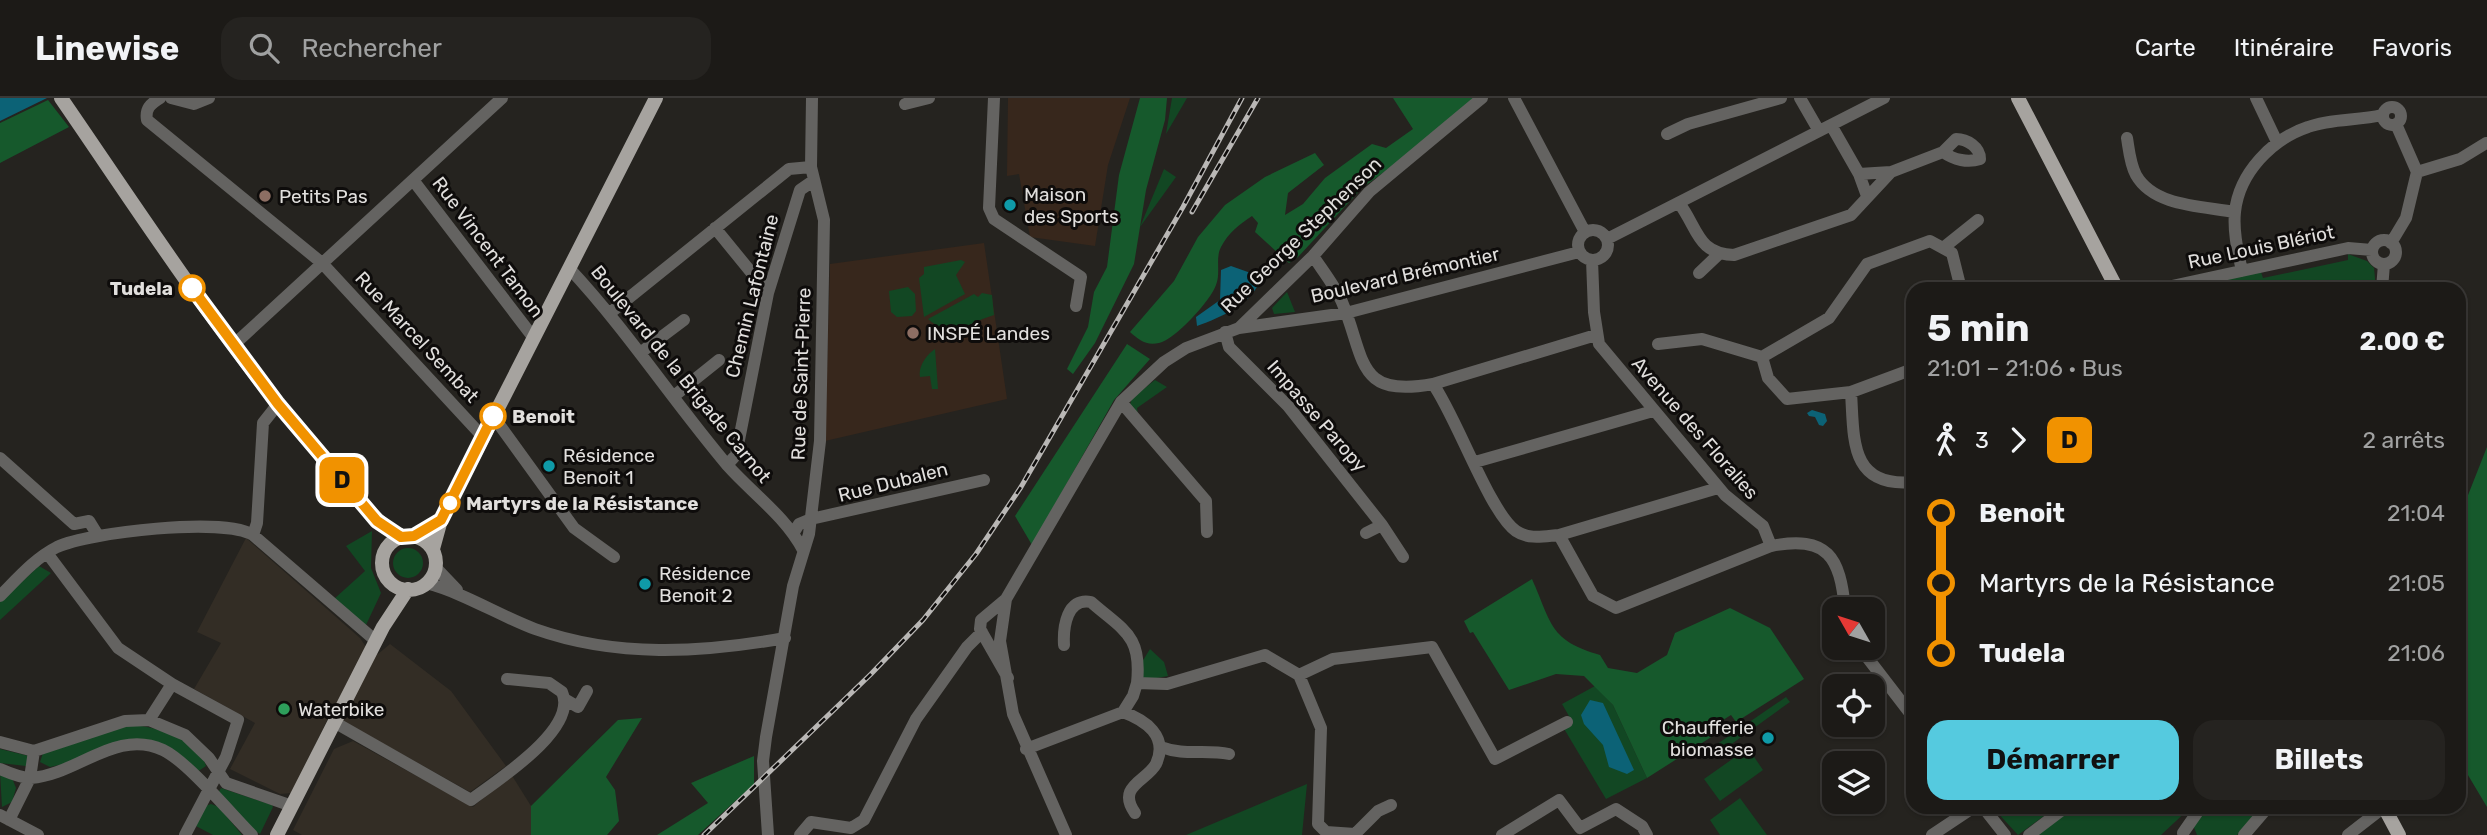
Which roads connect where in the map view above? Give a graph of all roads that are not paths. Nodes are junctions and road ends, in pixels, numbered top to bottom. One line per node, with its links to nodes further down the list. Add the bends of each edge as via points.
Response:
1 (61, 98): 74 (main road)
2 (160, 98): 46 (street, Rue Marcel Sembat, via 150,104 147,120)
3 (171, 98): 4 (street, via 194,104)
4 (209, 98)
5 (502, 98): 31 (street)
6 (656, 98): 48 (main road)
7 (812, 98): 29 (street, Rue de Saint-Pierre)
8 (929, 98): 18 (street)
9 (995, 98): 56 (street, via 989,208 994,219 1082,277)
10 (1482, 98): 44 (street, Rue George Stephenson, via 1369,192)
11 (1514, 98): 37 (street)
12 (1781, 98): 22 (street, via 1688,124)
13 (1800, 98): 21 (street)
14 (1884, 98): 21 (street)
15 (2018, 98): 52 (main road)
16 (2256, 98): 24 (street)
17 (2394, 102): 19 (street); 20 (street, via 2400,113)
18 (905, 104)
19 (2382, 115): 20 (street, via 2386,124); 24 (street, via 2309,126)
20 (2396, 124): 27 (street)
21 (1825, 128): 30 (street); 33 (street)
22 (1667, 135)
23 (2127, 138): 34 (street, via 2136,175 2151,192 2162,199)
24 (2277, 142): 34 (street, via 2249,175)
25 (2487, 144): 27 (street, via 2460,159)
26 (1943, 152): 28 (street)
27 (2417, 172): 39 (street, via 2406,218)
28 (1891, 173): 30 (street); 32 (street)
29 (812, 174): 36 (street, via 789,169); 55 (street, Chemin Lafontaine, via 800,190); 84 (street, Rue de Saint-Pierre, via 824,220 825,261 820,441)
30 (1860, 174): 32 (street)
31 (413, 180): 46 (street); 63 (street, Rue Vincent Tamon)
32 (1867, 196): 43 (street, via 1858,209 1840,220 1734,255)
33 (1679, 203): 38 (street); 43 (street, via 1703,244)
34 (2235, 212): 49 (street)
35 (1978, 220): 40 (street)
36 (715, 228): 55 (street); 57 (street)
37 (1585, 232): 38 (street, via 1600,232); 42 (street, via 1579,239)
38 (1607, 239): 45 (street, via 1605,254)
39 (2391, 243): 41 (street, via 2379,242); 47 (street, via 2395,254)
40 (1943, 248): 51 (street, via 1952,253); 67 (street, via 1930,241 1867,264 1829,318)
41 (2372, 250): 47 (street, via 2373,258); 49 (street, Rue Louis Blériot, via 2348,248)
42 (1580, 252): 45 (street); 58 (street, Boulevard Brémontier)
43 (1718, 255): 50 (street)
44 (1313, 256): 58 (street); 60 (street, Rue George Stephenson)
45 (1592, 260): 62 (street)
46 (322, 263): 64 (street); 77 (street, Rue Marcel Sembat)
47 (2384, 264): 54 (street)
48 (569, 268): 57 (street, Boulevard de la Brigade Carnot); 63 (main road)
49 (2242, 271): 53 (street, Rue Louis Blériot)
50 (1699, 273)
51 (1959, 282)
52 (2111, 282)
53 (2191, 282)
54 (2383, 282)
55 (768, 293): 80 (street, Chemin Lafontaine, via 736,455)
56 (1076, 306)
57 (610, 313): 66 (street, Boulevard de la Brigade Carnot)
58 (1346, 313): 60 (street, Boulevard Brémontier); 70 (street, via 1364,365 1380,383 1403,389)
59 (684, 320): 66 (street)
60 (1239, 328): 61 (street, Rue George Stephenson)
61 (1225, 332): 73 (street, Rue George Stephenson, via 1164,362); 87 (street, Impasse Paropy, via 1228,346 1288,406)
62 (1596, 335): 70 (street); 75 (street, Avenue des Floralies)
63 (533, 337): 76 (main road)
64 (240, 339)
65 (1658, 344): 67 (street, via 1702,339)
66 (640, 353): 72 (street, Boulevard de la Brigade Carnot)
67 (1762, 357): 71 (street, via 1768,379 1787,399)
68 (719, 360): 72 (street)
69 (1906, 372): 71 (street)
70 (1433, 384): 79 (street)
71 (1851, 392): 82 (street, via 1856,453 1863,464 1894,484)
72 (674, 396): 80 (street, Boulevard de la Brigade Carnot)
73 (1121, 402): 88 (street, via 1206,501); 109 (street, Rue George Stephenson)
74 (278, 404): 86 (main road); 92 (street, via 263,423)
75 (1653, 411): 79 (street); 83 (street, Avenue des Floralies)
76 (493, 416): 77 (main road); 101 (street, via 574,528)
77 (483, 437): 85 (main road)
78 (0, 458): 90 (street, via 74,524 89,521)
79 (1475, 462): 93 (street, via 1518,532)
80 (727, 465): 91 (street, Boulevard de la Brigade Carnot)
81 (984, 480): 84 (street, Rue Dubalen)
82 (1906, 483)
83 (1718, 488): 93 (street); 95 (street, Avenue des Floralies, via 1763,526)
84 (811, 519): 91 (street, via 799,524); 98 (street, Rue de Saint-Pierre)
85 (441, 520): 94 (main road); 97 (main road)
86 (377, 521): 94 (main road); 96 (main road)
87 (1382, 525): 89 (street); 100 (street, Impasse Paropy)
88 (1207, 532)
89 (1366, 533)
90 (97, 534): 92 (street, via 239,528); 99 (street)
91 (793, 534): 98 (street, Boulevard de la Brigade Carnot)
92 (253, 535): 114 (street)
93 (1559, 536): 95 (street, via 1593,596 1616,608)
94 (407, 537): 96 (main road); 97 (main road, via 423,540)
95 (1772, 546): 108 (street, via 1796,541 1835,561)
96 (387, 548): 104 (main road, via 383,567)
97 (433, 549): 102 (main road)
98 (803, 550): 115 (street, Rue de Saint-Pierre)
99 (47, 553): 106 (street); 121 (street, via 118,648)
100 (1403, 556)
101 (614, 557)
102 (436, 568): 103 (main road); 107 (street)
103 (426, 583): 105 (main road); 107 (street)
104 (393, 584): 105 (main road); 112 (main road)
105 (408, 589): 112 (main road)
106 (0, 596)
107 (465, 597): 115 (street, via 540,630 609,647 701,651)
108 (1844, 597)
109 (1006, 599): 110 (street, Rue George Stephenson); 111 (street, Rue George Stephenson)
110 (990, 613): 111 (street); 113 (street, via 981,620)
111 (1003, 619): 113 (street, Rue George Stephenson, via 1004,627)
112 (383, 627): 114 (main road)
113 (990, 634): 131 (street); 149 (street, via 967,647 916,719 868,814)
114 (376, 641): 127 (main road)
115 (784, 644): 156 (street, Rue de Saint-Pierre, via 763,761)
116 (1064, 645): 120 (street, via 1063,630 1072,608 1080,601 1091,602 1135,644)
117 (1869, 660): 124 (street)
118 (1299, 675): 120 (street, via 1265,655 1167,684); 128 (street, via 1333,659 1432,647 1495,759); 150 (street, via 1321,728 1318,824 1326,832)
119 (508, 680): 123 (street, via 549,683)
120 (1137, 683): 125 (street)
121 (172, 684): 126 (street); 135 (street, via 238,720)
122 (587, 691): 123 (street, via 578,707)
123 (566, 700): 127 (street, via 551,733 471,800)
124 (1906, 708)
125 (1123, 712): 130 (street, via 1143,719); 131 (street)
126 (149, 720): 132 (street, via 125,721); 135 (street, via 185,735)
127 (334, 722): 139 (main road)
128 (1567, 722)
129 (0, 742): 132 (street)
130 (1161, 747): 133 (street, via 1186,754); 140 (street, via 1156,764 1136,782 1129,796)
131 (1026, 749): 158 (street)
132 (34, 751): 136 (street)
133 (1230, 754)
134 (0, 769): 136 (street)
135 (218, 772): 137 (street); 139 (street, via 226,783)
136 (30, 778): 137 (street, via 134,743 163,750); 148 (street)
137 (207, 790): 153 (street); 154 (street)
138 (1391, 805): 150 (street)
139 (292, 806): 155 (main road)
140 (1135, 813)
141 (1964, 814): 161 (street)
142 (1988, 814): 162 (street)
143 (2057, 814): 163 (street)
144 (2196, 814): 151 (street)
145 (2262, 814): 164 (street)
146 (2375, 814): 165 (street)
147 (2388, 814): 166 (main road)
148 (4, 817): 152 (street)
149 (851, 832): 157 (street, via 815,821 807,823)
150 (1355, 834)
151 (2181, 834)
152 (38, 835)
153 (185, 835)
154 (252, 835)
155 (278, 835)
156 (768, 835)
157 (800, 835)
158 (1068, 835)
159 (1502, 835): 160 (street, via 1559,800 1580,828 1616,809 1642,826)
160 (1647, 835)
161 (1932, 835)
162 (2005, 835)
163 (2029, 835)
164 (2244, 835)
165 (2348, 835)
166 (2399, 835)

